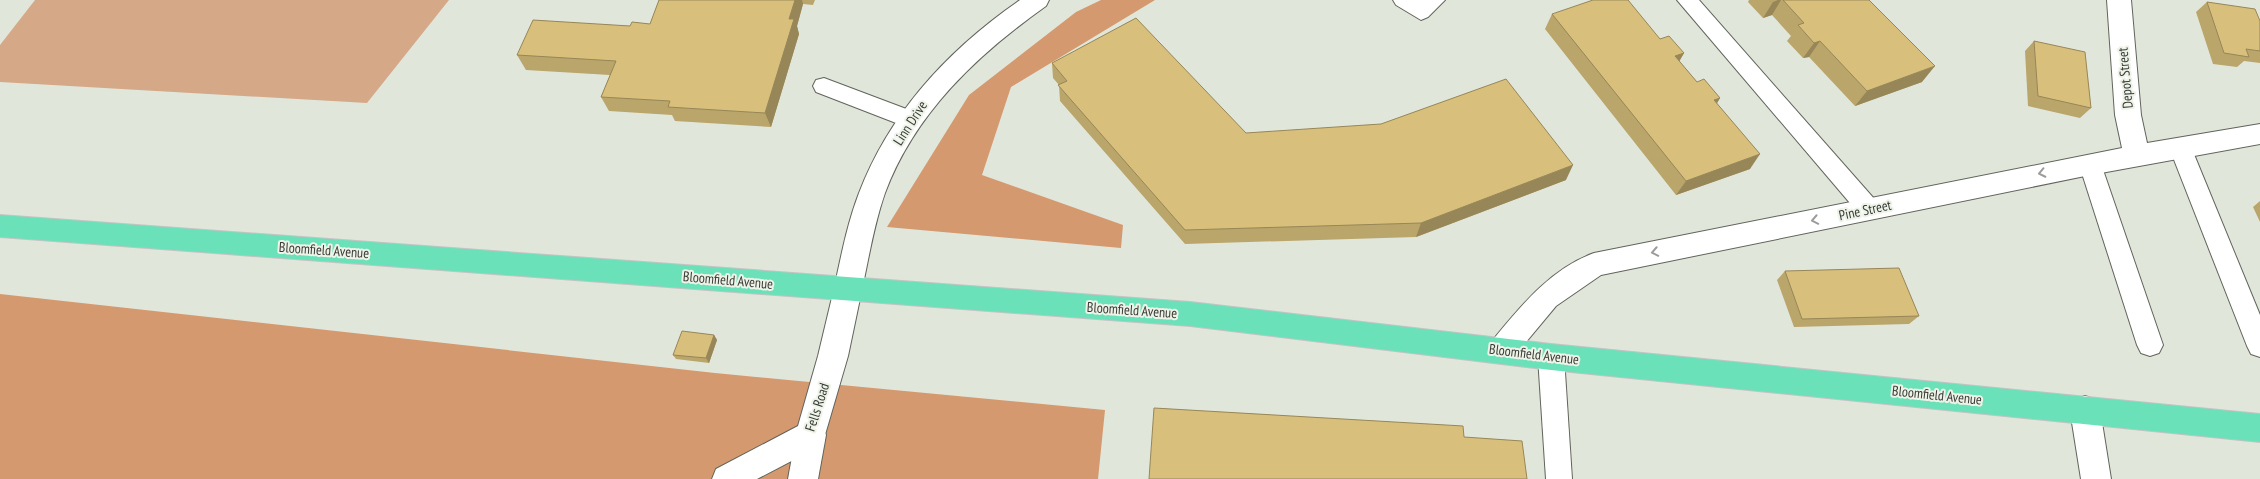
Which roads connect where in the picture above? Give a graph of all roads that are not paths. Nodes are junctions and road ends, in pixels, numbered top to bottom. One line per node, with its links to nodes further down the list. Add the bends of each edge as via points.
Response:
1 (1037, 0): 7 (street, Linn Drive, via 1005,21 948,72)
2 (1403, 0): 3 (lane, via 1422,12)
3 (1435, 0)
4 (1688, 0): 12 (lane)
5 (2119, 0): 10 (street, Depot Street, via 2128,115)
6 (824, 86): 7 (lane)
7 (909, 119): 14 (street, Linn Drive, via 872,193)
8 (2260, 134): 9 (street, Pine Street)
9 (2180, 147): 10 (street, Pine Street); 16 (lane)
10 (2137, 155): 11 (street, Pine Street)
11 (2090, 164): 12 (street, Pine Street, one-way to 12); 15 (lane)
12 (1869, 209): 17 (street, Pine Street, one-way to 17, via 1594,265 1546,297)
13 (0, 226): 14 (main road, Bloomfield Avenue)
14 (848, 289): 17 (main road, Bloomfield Avenue, via 1190,314); 21 (street, Fells Road)
15 (2150, 345)
16 (2260, 346)
17 (1502, 350): 18 (main road, Bloomfield Avenue)
18 (1551, 357): 19 (main road, Bloomfield Avenue); 24 (lane)
19 (2085, 410): 20 (main road, Bloomfield Avenue); 25 (street)
20 (2260, 428)
21 (811, 435): 22 (street, Fells Road); 23 (street)
22 (727, 479)
23 (803, 479)
24 (1560, 479)
25 (2096, 479)

